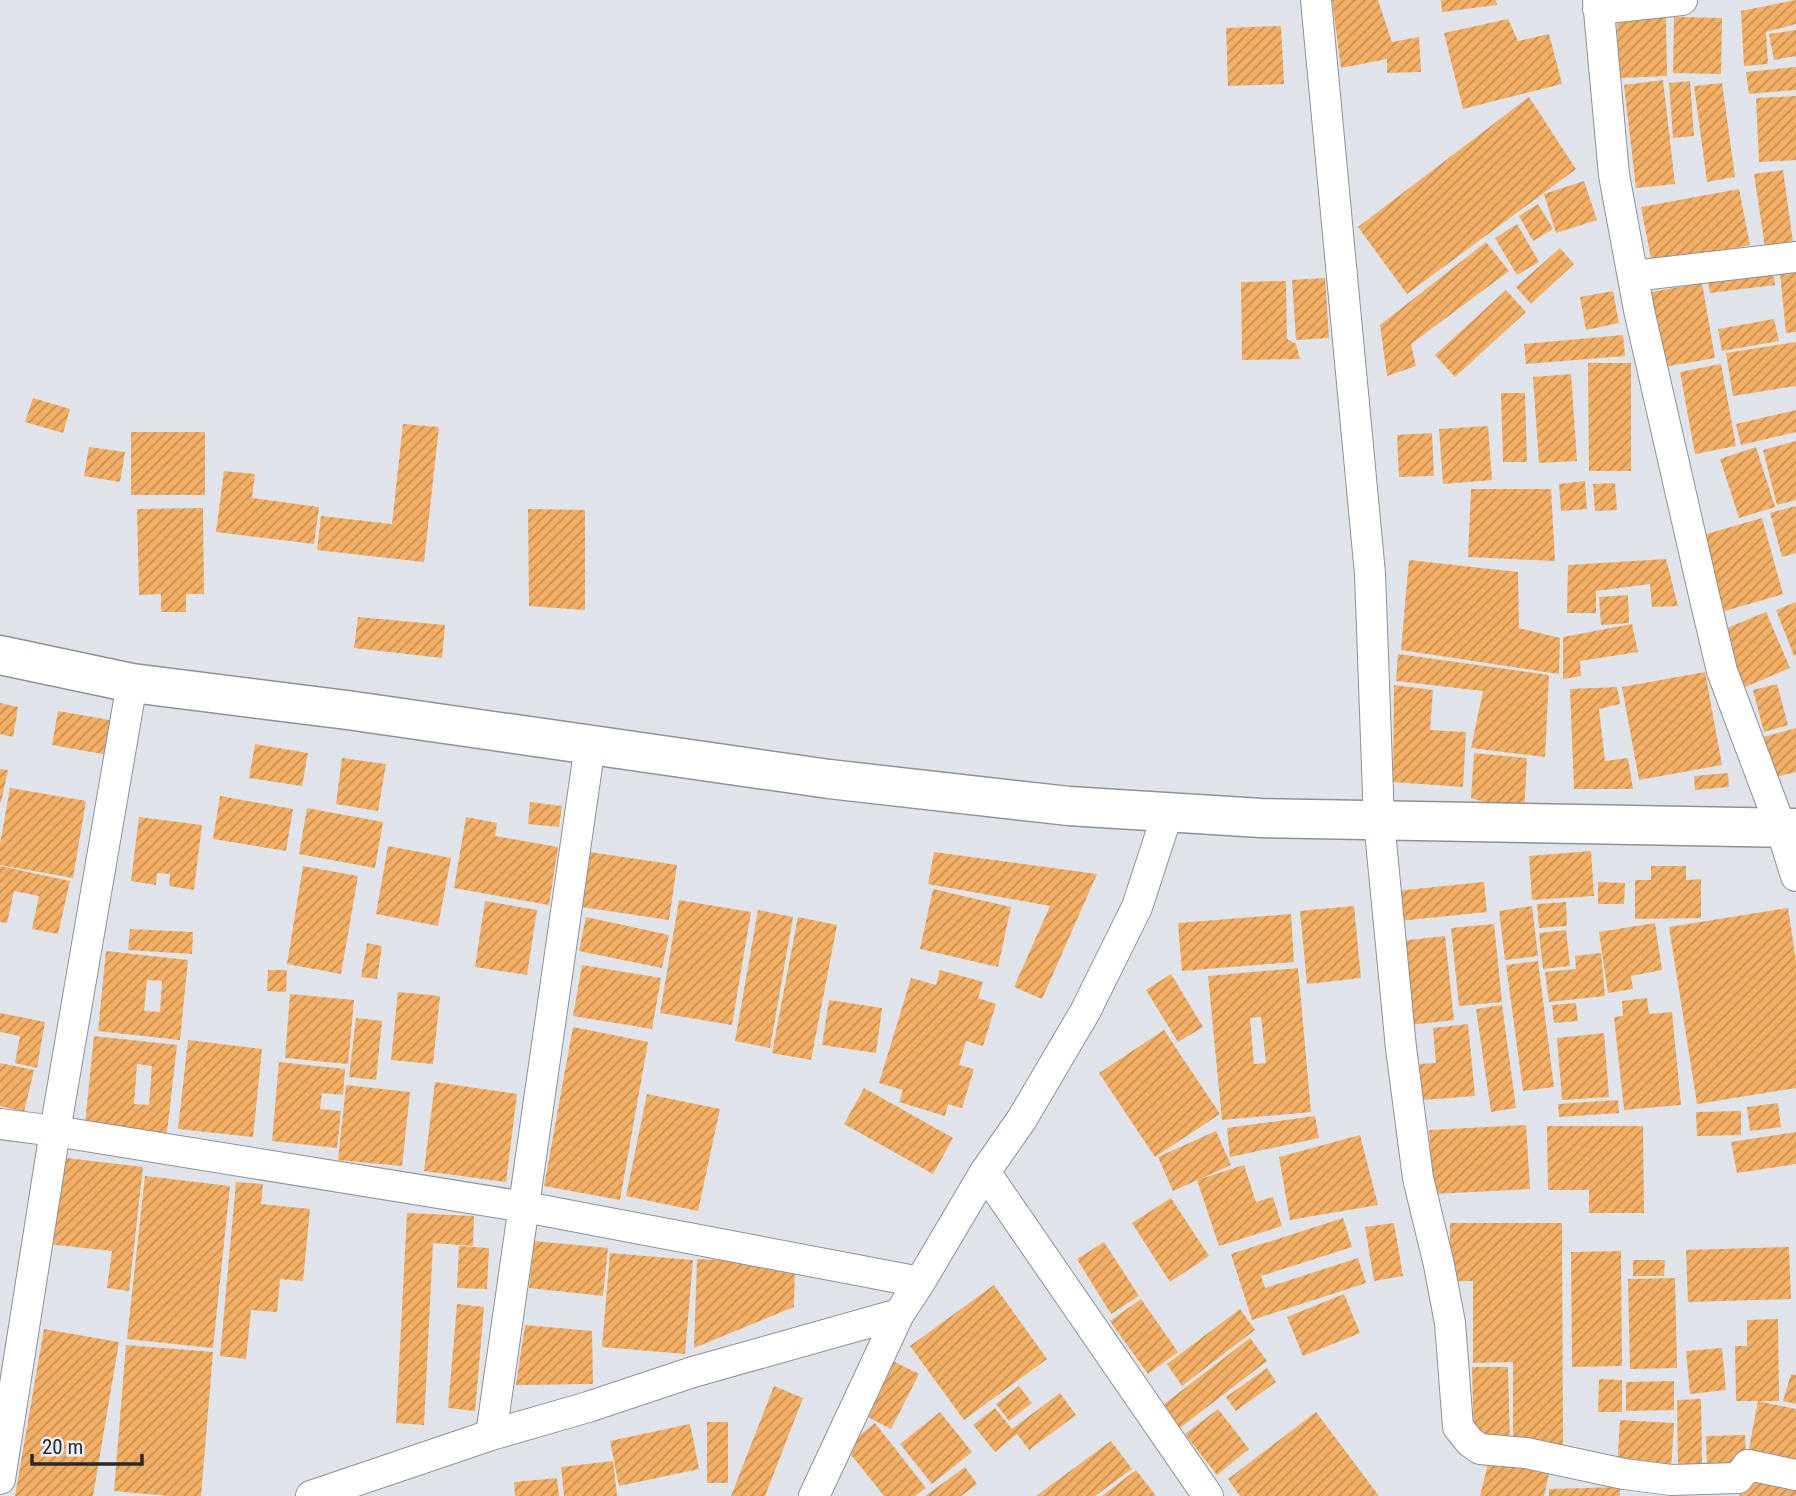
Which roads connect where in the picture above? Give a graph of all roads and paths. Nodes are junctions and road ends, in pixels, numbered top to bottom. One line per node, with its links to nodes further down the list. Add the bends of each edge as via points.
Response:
1 (1316, 0): 10 (street, via 1370,574)
2 (1682, 0): 3 (street)
3 (1598, 4): 5 (street, via 1614,175)
4 (1796, 257): 5 (street)
5 (1633, 276): 11 (street, via 1723,671)
6 (0, 655): 7 (street)
7 (132, 683): 8 (street); 14 (street)
8 (590, 745): 9 (street, via 842,780 1069,806); 16 (street)
9 (1168, 812): 10 (street); 15 (street, via 1137,907 1084,1012 1022,1119)
10 (1379, 821): 11 (street); 20 (street, via 1401,1048 1418,1178 1450,1323 1458,1427 1480,1449 1527,1453 1671,1480 1738,1478 1748,1465)
11 (1788, 828): 12 (street)
12 (1796, 876)
13 (0, 1124): 14 (street)
14 (55, 1131): 16 (street); 21 (street)
15 (985, 1172): 17 (street); 24 (street)
16 (525, 1207): 17 (street); 19 (street)
17 (920, 1282): 18 (street)
18 (899, 1314): 19 (street); 22 (street)
19 (491, 1434): 23 (street)
20 (1796, 1475)
21 (0, 1479)
22 (821, 1492)
23 (311, 1496)
24 (1208, 1496)

